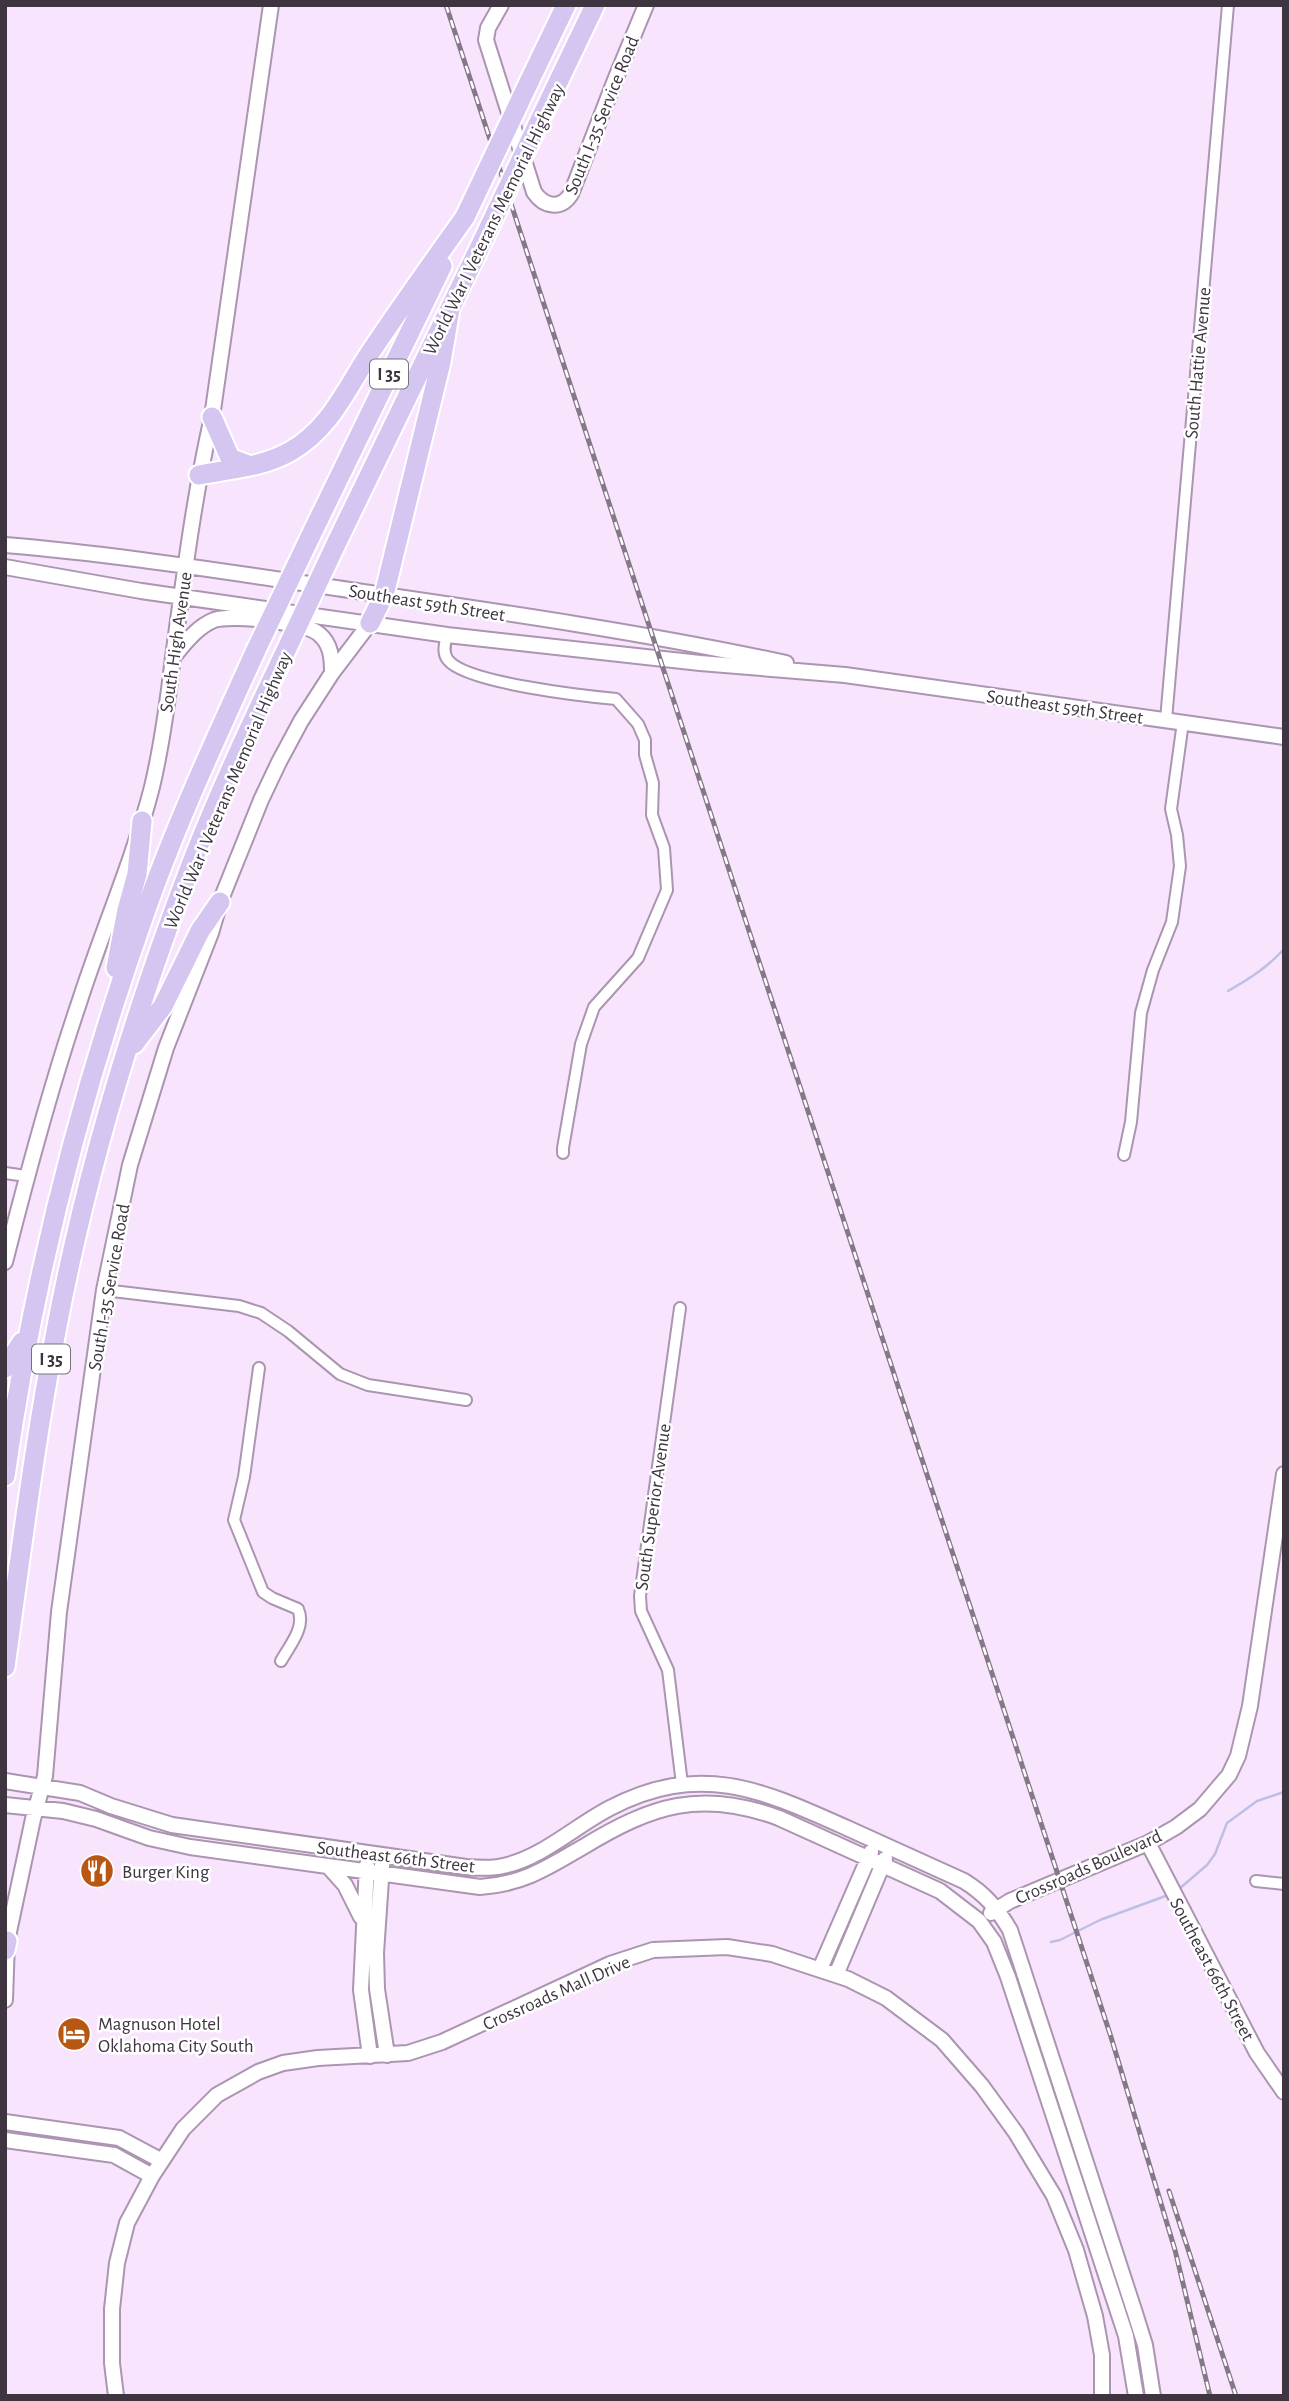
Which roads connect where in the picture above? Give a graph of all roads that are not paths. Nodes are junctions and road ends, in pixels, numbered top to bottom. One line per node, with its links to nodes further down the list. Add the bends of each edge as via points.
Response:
1 (271, 5): 9 (main road, South High Avenue)
2 (501, 5): 5 (main road, South I-35 Service Road, via 486,40 534,192 543,202 555,205 571,194)
3 (566, 5): 7 (highway, World War I Veterans Memorial Highway / I 35, bridge)
4 (595, 5): 8 (highway, World War I Veterans Memorial Highway / I 35, bridge)
5 (646, 5)
6 (1228, 5): 22 (street, South Hattie Avenue)
7 (465, 217): 10 (highway, via 320,430 289,453); 27 (highway, World War I Veterans Memorial Highway / I 35, bridge, via 256,650 143,916)
8 (450, 309): 15 (highway); 28 (highway, World War I Veterans Memorial Highway / I 35, bridge, via 239,750 155,961)
9 (212, 417): 10 (highway, via 230,458); 11 (main road, South High Avenue)
10 (248, 466): 11 (highway)
11 (199, 475): 14 (main road, South High Avenue)
12 (5, 545): 14 (main road, Southeast 59th Street)
13 (5, 566): 16 (main road, Southeast 59th Street)
14 (186, 566): 15 (main road, Southeast 59th Street); 16 (main road, South High Avenue)
15 (384, 595): 17 (highway); 21 (main road, Southeast 59th Street, via 701,645)
16 (182, 596): 17 (main road, Southeast 59th Street); 19 (main road, South High Avenue)
17 (370, 622): 18 (main road, Southeast 59th Street); 20 (main road, South I-35 Service Road)
18 (447, 635): 21 (main road, Southeast 59th Street); 29 (street, via 445,658 456,669 568,695 616,699 638,724 645,740 653,783 652,815 664,848 667,890 638,958 594,1007 581,1044)
19 (173, 657): 20 (main road, via 208,623 248,618 310,628 320,634 332,657); 25 (main road, South High Avenue, via 158,757)
20 (332, 673): 26 (main road, South I-35 Service Road, via 279,762)
21 (845, 676): 22 (main road, Southeast 59th Street)
22 (1166, 720): 23 (main road, Southeast 59th Street)
23 (1184, 722): 24 (main road, Southeast 59th Street); 30 (street, via 1171,809 1180,866 1172,922 1141,1013)
24 (1284, 737)
25 (142, 821): 27 (highway, via 137,874); 32 (main road, South High Avenue, via 78,1003)
26 (220, 902): 28 (highway, via 200,931 163,1006); 34 (main road, South I-35 Service Road, via 148,1104)
27 (100, 1048): 36 (highway, World War I Veterans Memorial Highway / I 35)
28 (125, 1056): 43 (highway, World War I Veterans Memorial Highway / I 35, via 57,1326)
29 (564, 1153)
30 (1124, 1155)
31 (5, 1174): 32 (street)
32 (26, 1176): 33 (main road, South High Avenue)
33 (5, 1262)
34 (104, 1290): 39 (street, via 239,1306 261,1313 289,1331 340,1374 368,1385); 46 (main road, South I-35 Service Road, via 59,1612)
35 (680, 1308): 45 (street, South Superior Avenue, via 640,1596 641,1611 668,1670)
36 (28, 1332): 37 (highway); 41 (highway, World War I Veterans Memorial Highway / I 35)
37 (5, 1368)
38 (259, 1368): 42 (street, via 234,1520 263,1592 298,1609 301,1617)
39 (466, 1400)
40 (1284, 1474): 50 (main road, Crossroads Boulevard, via 1250,1706 1238,1756 1229,1775 1200,1809)
41 (5, 1476)
42 (281, 1661)
43 (5, 1667)
44 (10, 1781): 46 (main road, Southeast 66th Street)
45 (682, 1784): 49 (main road, Southeast 66th Street, via 710,1783 758,1791); 52 (main road, Southeast 66th Street, via 618,1804 535,1853 503,1866 466,1867)
46 (42, 1786): 48 (main road, South I-35 Service Road); 52 (main road, Southeast 66th Street, via 80,1793 172,1825)
47 (9, 1805): 48 (main road, Southeast 66th Street)
48 (36, 1809): 55 (main road, Southeast 66th Street, via 76,1814 190,1847); 62 (main road, South I-35 Service Road)
49 (876, 1841): 51 (main road, Southeast 66th Street); 53 (main road)
50 (1148, 1843): 59 (main road, Crossroads Boulevard); 68 (main road, Southeast 66th Street, via 1257,2053)
51 (890, 1848): 54 (main road); 59 (main road, Southeast 66th Street, via 964,1881)
52 (375, 1854): 56 (main road)
53 (868, 1858): 54 (main road, Southeast 66th Street); 56 (main road, Southeast 66th Street, via 758,1810 710,1802 642,1814 516,1882 480,1887); 63 (main road)
54 (883, 1865): 60 (main road, Southeast 66th Street, via 940,1891); 64 (main road)
55 (328, 1866): 56 (main road, Southeast 66th Street); 61 (main road, via 353,1896)
56 (374, 1873): 61 (main road); 66 (main road, via 377,1989)
57 (1256, 1881): 58 (street)
58 (1284, 1884)
59 (998, 1909): 60 (main road, Crossroads Boulevard); 76 (main road, Crossroads Boulevard, via 1010,1930 1128,2291)
60 (979, 1920): 75 (main road, via 1008,1977 1126,2336)
61 (363, 1926): 67 (main road, via 361,1990)
62 (6, 1946): 65 (main road, South I-35 Service Road)
63 (820, 1969): 64 (main road, Crossroads Mall Drive); 66 (main road, Crossroads Mall Drive, via 772,1954 727,1947 653,1950 610,1964 442,2042)
64 (836, 1975): 74 (main road, Crossroads Mall Drive, via 886,1998 942,2040 1016,2133 1054,2196 1076,2250 1096,2316)
65 (5, 2000)
66 (387, 2055): 67 (main road, Crossroads Mall Drive)
67 (370, 2056): 71 (main road, Crossroads Mall Drive, via 282,2063 258,2072 217,2095 183,2129)
68 (1284, 2092)
69 (5, 2122): 71 (main road, via 119,2138)
70 (5, 2140): 72 (main road, via 114,2155)
71 (162, 2161): 72 (main road, Crossroads Mall Drive)
72 (152, 2176): 73 (main road, Crossroads Mall Drive, via 127,2223 117,2263 111,2338)
73 (116, 2396)
74 (1102, 2396)
75 (1136, 2396)
76 (1153, 2396)

